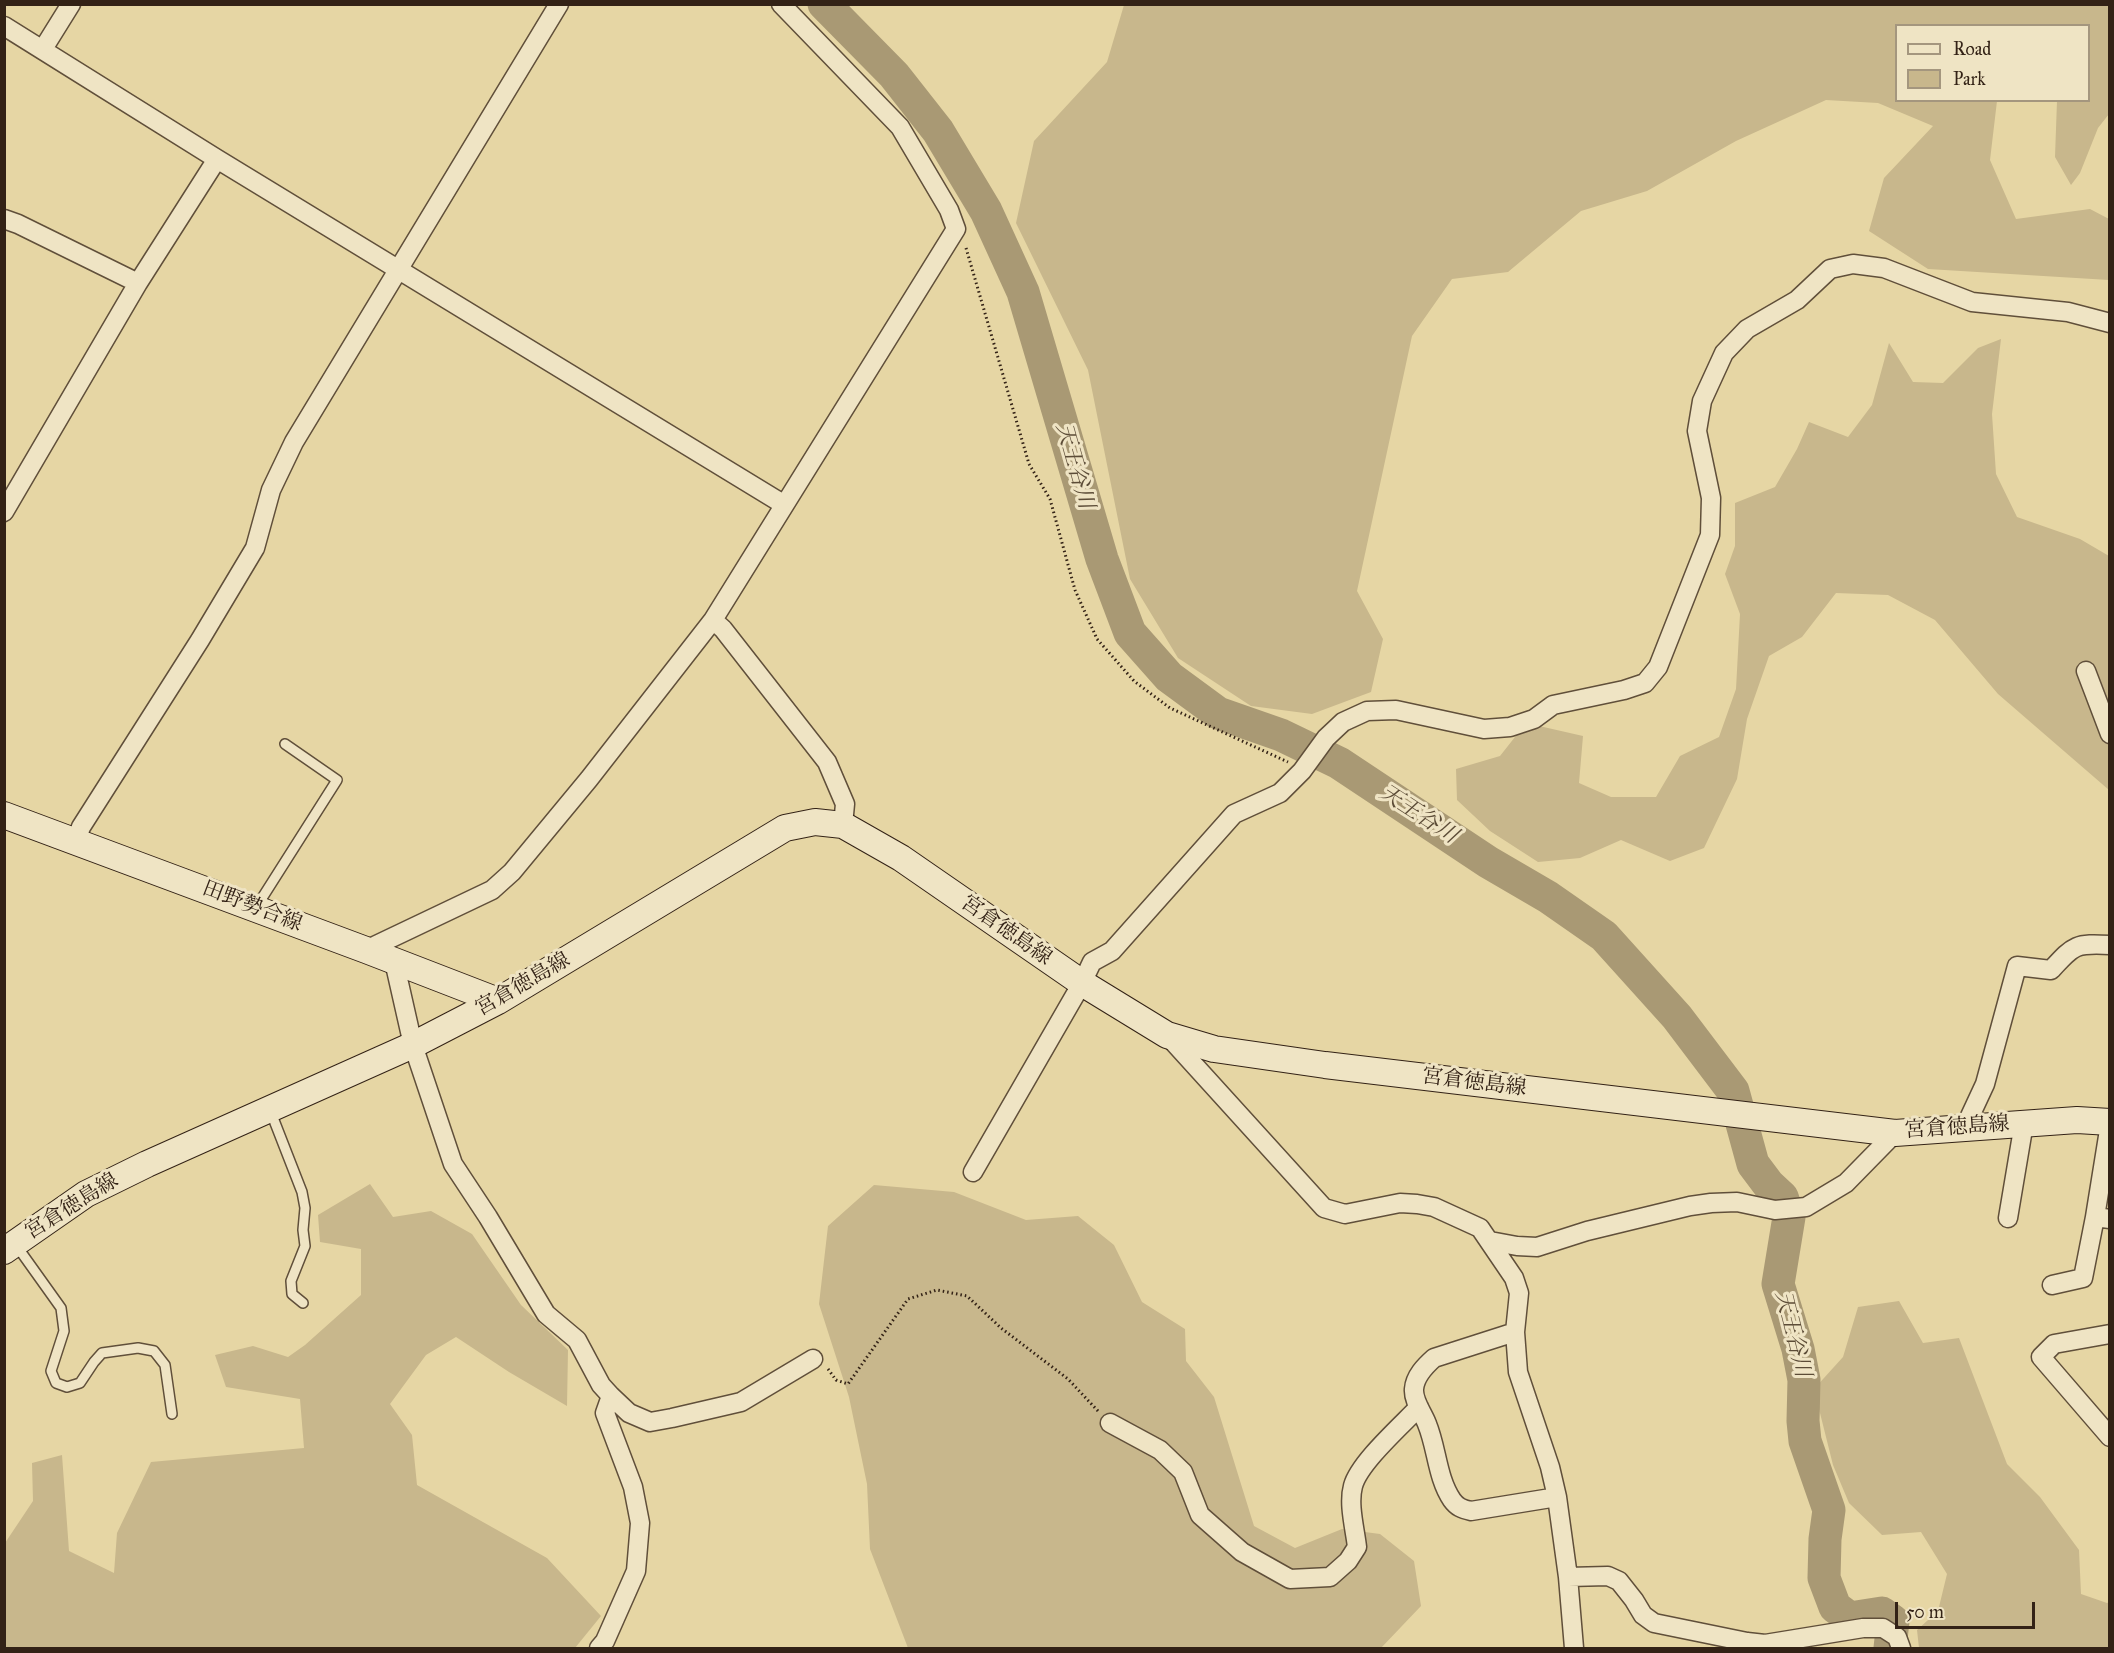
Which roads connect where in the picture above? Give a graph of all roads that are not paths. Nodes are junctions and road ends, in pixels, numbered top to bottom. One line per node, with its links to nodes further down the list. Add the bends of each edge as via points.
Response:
1 (70, 4): 5 (street)
2 (560, 4): 8 (street)
3 (781, 4): 11 (street, via 900,127 949,210 956,229)
4 (4, 26): 5 (street)
5 (43, 49): 6 (street)
6 (217, 159): 8 (street); 9 (street)
7 (4, 219): 9 (street)
8 (398, 268): 11 (street); 19 (street, via 294,442 271,490 255,548)
9 (138, 284): 12 (street)
10 (2109, 323): 24 (street, via 2068,312 1972,302 1884,268 1853,264 1830,269 1797,300 1748,329 1724,353 1702,401 1697,430 1711,498 1710,536 1658,667 1645,683 1553,705 1534,719 1510,727 1484,729 1396,710 1367,711 1343,722 1280,793 1234,814 1112,951 1092,963)
11 (783, 504): 13 (street)
12 (4, 512)
13 (713, 620): 18 (street, via 827,762 845,804); 22 (street, via 512,872 492,890)
14 (2086, 671): 15 (street)
15 (2109, 734)
16 (285, 744): 20 (lane, via 337,780)
17 (4, 815): 19 (main road, 田野勢合線)
18 (843, 825): 24 (main road, 宮倉徳島線, via 901,858); 25 (main road, 宮倉徳島線, via 815,822 785,828)
19 (76, 840): 20 (main road, 田野勢合線)
20 (256, 908): 22 (main road, 田野勢合線)
21 (2109, 945): 31 (street, via 2085,943 2069,950 2051,970 2017,966 1985,1084)
22 (366, 950): 23 (main road, 田野勢合線)
23 (394, 961): 25 (main road, 田野勢合線); 27 (street)
24 (1082, 983): 26 (main road, 宮倉徳島線); 33 (street)
25 (498, 1001): 27 (main road, 宮倉徳島線)
26 (1167, 1035): 32 (main road, 宮倉徳島線, via 1214,1048 1325,1065); 36 (street, via 1324,1208 1345,1214 1400,1203 1425,1206 1480,1228)
27 (413, 1045): 28 (main road, 宮倉徳島線); 43 (street, via 453,1164 546,1314 577,1340)
28 (270, 1109): 37 (main road, 宮倉徳島線, via 86,1194); 39 (lane, via 305,1208 306,1246 291,1281 292,1294)
29 (2024, 1123): 30 (main road, 宮倉徳島線); 31 (main road, 宮倉徳島線); 34 (street)
30 (2109, 1123): 35 (street)
31 (1965, 1127): 32 (main road, 宮倉徳島線)
32 (1895, 1133): 36 (street, via 1846,1183 1806,1207 1711,1203 1587,1231 1537,1247)
33 (973, 1172)
34 (2008, 1218)
35 (2102, 1218): 38 (street, via 2083,1278)
36 (1490, 1241): 40 (street, via 1519,1293)
37 (10, 1247): 45 (lane, via 61,1308 64,1331 51,1371 56,1383 68,1387 80,1383 102,1353 138,1348 154,1351 165,1365)
38 (2052, 1286)
39 (303, 1303)
40 (1515, 1332): 44 (street, via 1434,1358 1414,1389); 48 (street, via 1518,1372)
41 (2109, 1334): 47 (street, via 2054,1344 2041,1357)
42 (813, 1359): 43 (street, via 741,1402 672,1418 650,1422 629,1413)
43 (611, 1396): 50 (street, via 605,1413 633,1487 640,1523 636,1571)
44 (1419, 1407): 46 (street, via 1359,1471 1352,1487 1357,1547 1330,1577 1290,1579 1242,1552 1200,1515 1183,1472 1160,1450); 48 (street, via 1428,1425 1445,1488 1459,1508 1471,1511)
45 (172, 1414)
46 (1110, 1423)
47 (2109, 1437)
48 (1557, 1497): 49 (street)
49 (1568, 1577): 51 (street); 52 (street, via 1608,1576 1619,1581 1643,1615 1654,1623 1765,1644 1883,1628 1898,1637)
50 (599, 1648)
51 (1574, 1648)
52 (1901, 1648)

